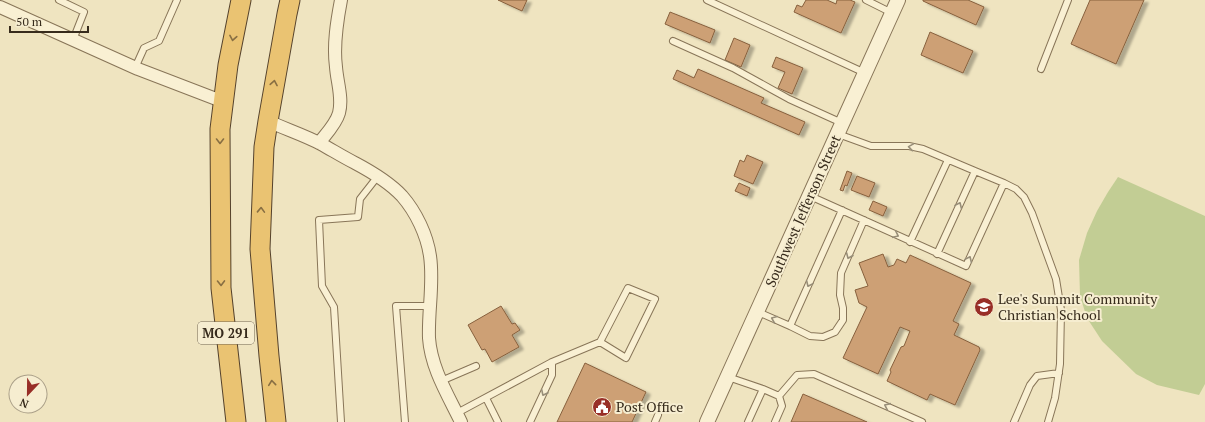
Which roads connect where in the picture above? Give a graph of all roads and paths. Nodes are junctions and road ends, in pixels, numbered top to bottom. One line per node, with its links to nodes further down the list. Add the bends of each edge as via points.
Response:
1 (59, 0): 11 (lane, via 84,12)
2 (177, 0): 13 (lane, via 159,41 144,48)
3 (240, 0): 16 (highway, MO 291, one-way to 16)
4 (290, 0): 17 (highway, MO 291, one-way to 4)
5 (341, 0): 19 (street, via 335,46 339,112 336,121)
6 (866, 0): 10 (lane)
7 (1068, 0): 14 (lane)
8 (710, 1): 15 (lane)
9 (4, 5): 11 (street)
10 (895, 6): 15 (street, Southwest Jefferson Street)
11 (73, 40): 13 (street)
12 (673, 41): 18 (lane, via 733,68)
13 (135, 68): 16 (street)
14 (1041, 69)
15 (865, 73): 18 (street, Southwest Jefferson Street)
16 (224, 102): 43 (highway, MO 291, one-way to 43, via 220,129 221,288)
17 (268, 121): 19 (street); 44 (highway, MO 291, one-way to 17, via 260,249)
18 (840, 128): 20 (lane, one-way to 18, via 909,146 871,146); 24 (street, Southwest Jefferson Street)
19 (319, 143): 22 (street)
20 (948, 160): 21 (lane); 27 (lane)
21 (975, 171): 23 (lane); 28 (lane, one-way to 21)
22 (378, 176): 29 (street, via 402,196 412,209 426,239 430,255); 45 (lane, via 360,199 358,217 319,220 322,286 334,307)
23 (1004, 183): 28 (lane, one-way to 23, via 966,266); 35 (lane, via 1024,197 1056,279 1061,310)
24 (810, 196): 25 (lane); 30 (street, Southwest Jefferson Street)
25 (842, 210): 26 (lane); 31 (lane, one-way to 31)
26 (864, 220): 27 (lane, one-way to 27); 31 (lane, one-way to 31, via 841,273 843,320 835,332 823,337 810,336)
27 (910, 242): 28 (lane)
28 (937, 254)
29 (430, 306): 37 (street, via 431,353); 46 (lane, via 396,306)
30 (758, 312): 31 (lane, one-way to 30); 36 (street, Southwest Jefferson Street)
31 (790, 326)
32 (600, 342): 32 (lane, via 628,288 655,299 626,358); 33 (lane)
33 (552, 362): 40 (lane); 48 (lane, one-way to 48, via 552,375)
34 (476, 366): 37 (lane)
35 (1059, 372): 54 (lane, via 1037,376 1030,385); 55 (lane)
36 (728, 377): 38 (lane); 50 (street, Southwest Jefferson Street)
37 (441, 381): 42 (street)
38 (763, 389): 39 (lane); 51 (lane)
39 (779, 396): 52 (lane, via 782,406); 53 (lane, one-way to 39, via 814,374 797,375)
40 (486, 398): 42 (lane); 47 (lane)
41 (658, 415): 49 (lane)
42 (459, 418)
43 (236, 422)
44 (276, 422)
45 (341, 422)
46 (405, 422)
47 (498, 422)
48 (530, 422)
49 (655, 422)
50 (708, 422)
51 (748, 422)
52 (775, 422)
53 (922, 422)
54 (1014, 422)
55 (1048, 422)

